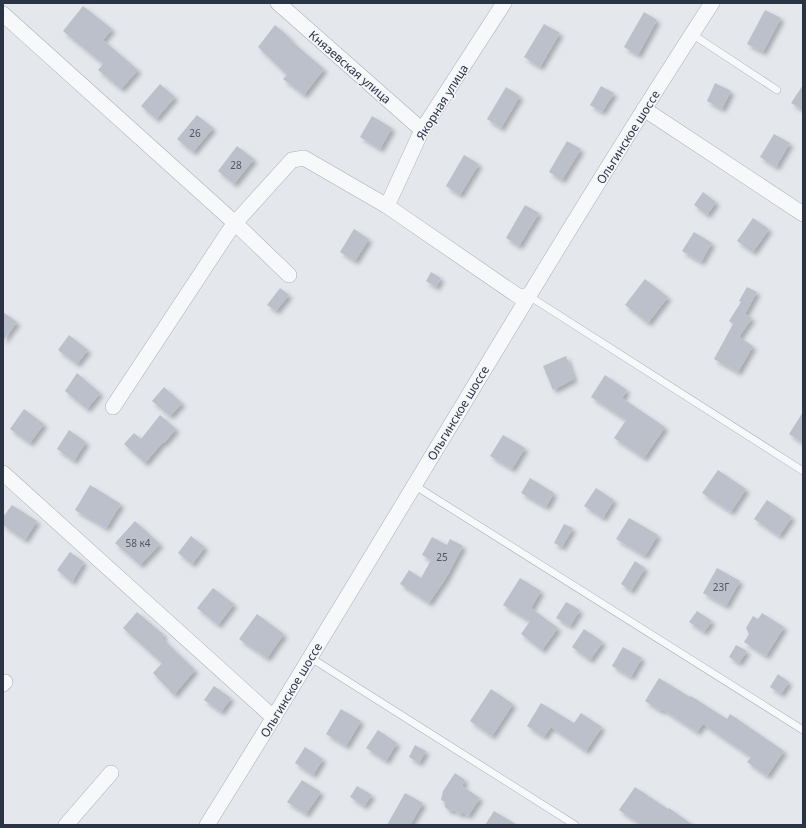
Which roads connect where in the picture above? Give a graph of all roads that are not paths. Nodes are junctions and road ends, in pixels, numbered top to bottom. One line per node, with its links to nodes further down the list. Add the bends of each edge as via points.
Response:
1 (278, 3): 8 (street, Князевская улица)
2 (504, 3): 8 (street, Якорная улица)
3 (707, 5): 5 (street, Ольгинское шоссе)
4 (3, 14): 11 (street)
5 (692, 34): 6 (lane); 7 (street, Ольгинское шоссе)
6 (777, 90)
7 (644, 109): 10 (street); 13 (street, Ольгинское шоссе)
8 (422, 130): 9 (street, Якорная улица)
9 (388, 206): 11 (street, via 304,158 292,160); 13 (street, via 518,296)
10 (803, 214)
11 (235, 223): 12 (street); 14 (street)
12 (289, 275)
13 (529, 296): 15 (lane); 17 (street, Ольгинское шоссе)
14 (113, 407)
15 (803, 471)
16 (3, 473): 19 (street)
17 (414, 485): 18 (street, Ольгинское шоссе); 20 (lane)
18 (311, 658): 19 (street, Ольгинское шоссе); 24 (lane)
19 (274, 718): 23 (street, Ольгинское шоссе)
20 (803, 730)
21 (111, 773): 22 (street)
22 (66, 825)
23 (207, 825)
24 (575, 825)

